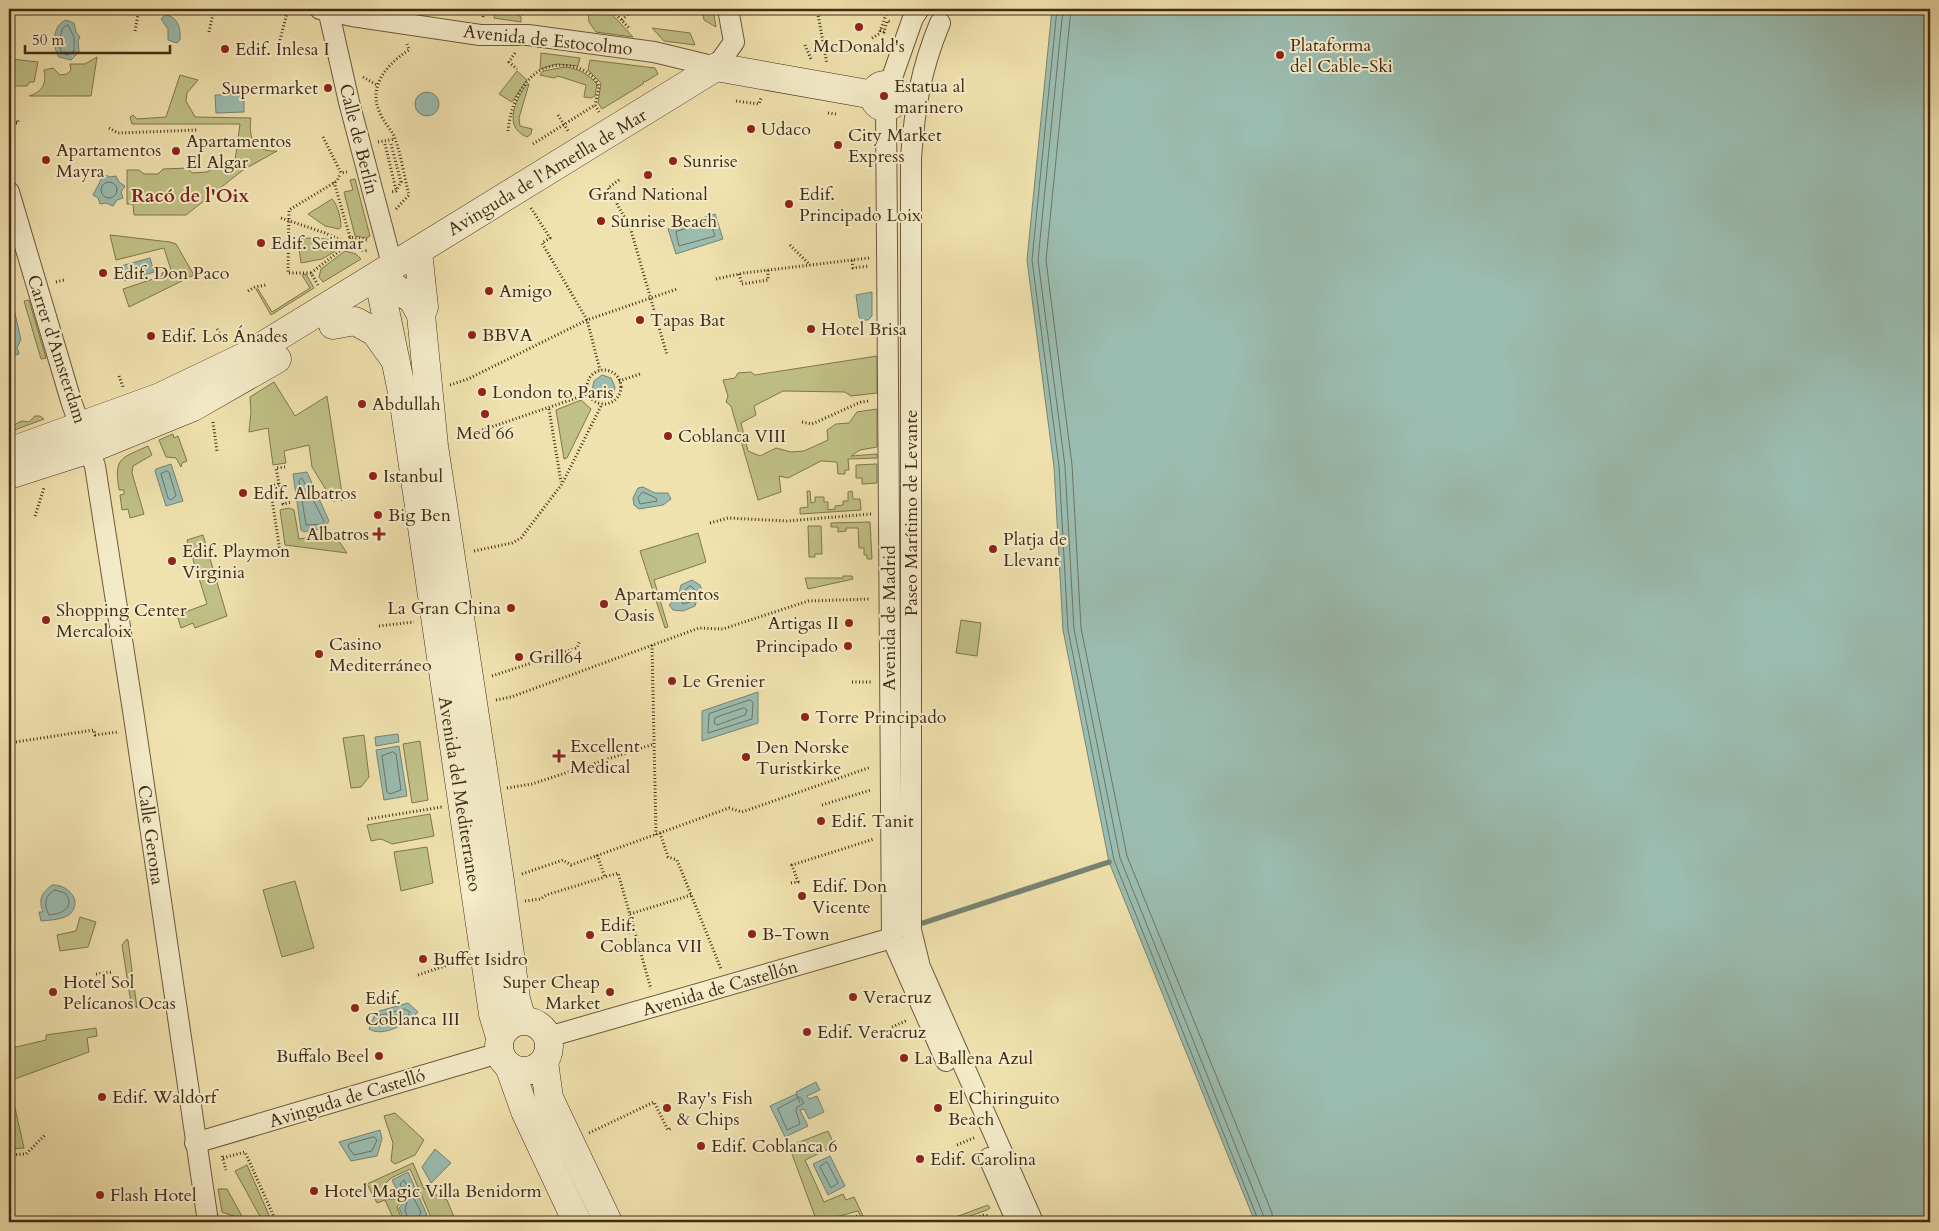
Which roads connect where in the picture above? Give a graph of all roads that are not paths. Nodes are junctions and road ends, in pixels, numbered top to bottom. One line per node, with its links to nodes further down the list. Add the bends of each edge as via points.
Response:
1 (325, 9): 5 (street, Avenida de Estocolmo, via 480,35 528,35 581,41 654,52); 9 (street, Calle de Berlín, via 374,198)
2 (728, 9): 5 (street, via 734,42)
3 (919, 9): 6 (street, Avenida de Madrid, via 912,18)
4 (940, 23): 25 (street, Paseo Marítimo de Levante, via 917,95 910,158 911,930 920,967)
5 (716, 67): 6 (street); 8 (street, Avinguda de l'Ametlla de Mar)
6 (883, 96): 16 (street, Avenida de Madrid, via 879,261 888,399)
7 (9, 192): 13 (street, Carrer d'Amsterdam)
8 (418, 251): 9 (street, Avinguda de l'Ametlla de Mar); 10 (street, via 424,307)
9 (385, 272): 10 (street); 11 (street, Avinguda de l'Ametlla de Mar); 13 (street, Avinguda de l'Ametlla de Mar, via 248,355)
10 (404, 307): 12 (street, Avenida del Mediterraneo); 17 (street, Avenida del Mediterraneo, via 428,393 516,1000)
11 (333, 325): 12 (street, Avinguda de l'Ametlla de Mar, via 355,321 375,332); 13 (street, Avinguda de l'Ametlla de Mar, via 207,400)
12 (395, 360): 19 (street, Avenida del Mediterraneo, via 493,1014)
13 (85, 438): 14 (street, Avinguda de l'Ametlla de Mar); 15 (street, Avinguda de l'Ametlla de Mar); 20 (street, Calle Gerona, via 95,466)
14 (9, 452)
15 (9, 475)
16 (892, 938): 18 (street, Avenida de Castellón, via 656,1006); 24 (street, Avenida de Madrid)
17 (522, 1020): 18 (street, via 537,1023); 19 (street, via 508,1025)
18 (546, 1049): 19 (street, via 538,1067 524,1071); 23 (street, via 549,1098)
19 (503, 1052): 20 (street, Avinguda de Castelló); 22 (street, Avenida del Mediterraneo, via 525,1110)
20 (196, 1143): 21 (street, Calle Gerona)
21 (208, 1222)
22 (577, 1222)
23 (608, 1222)
24 (1017, 1222)
25 (1033, 1222)

